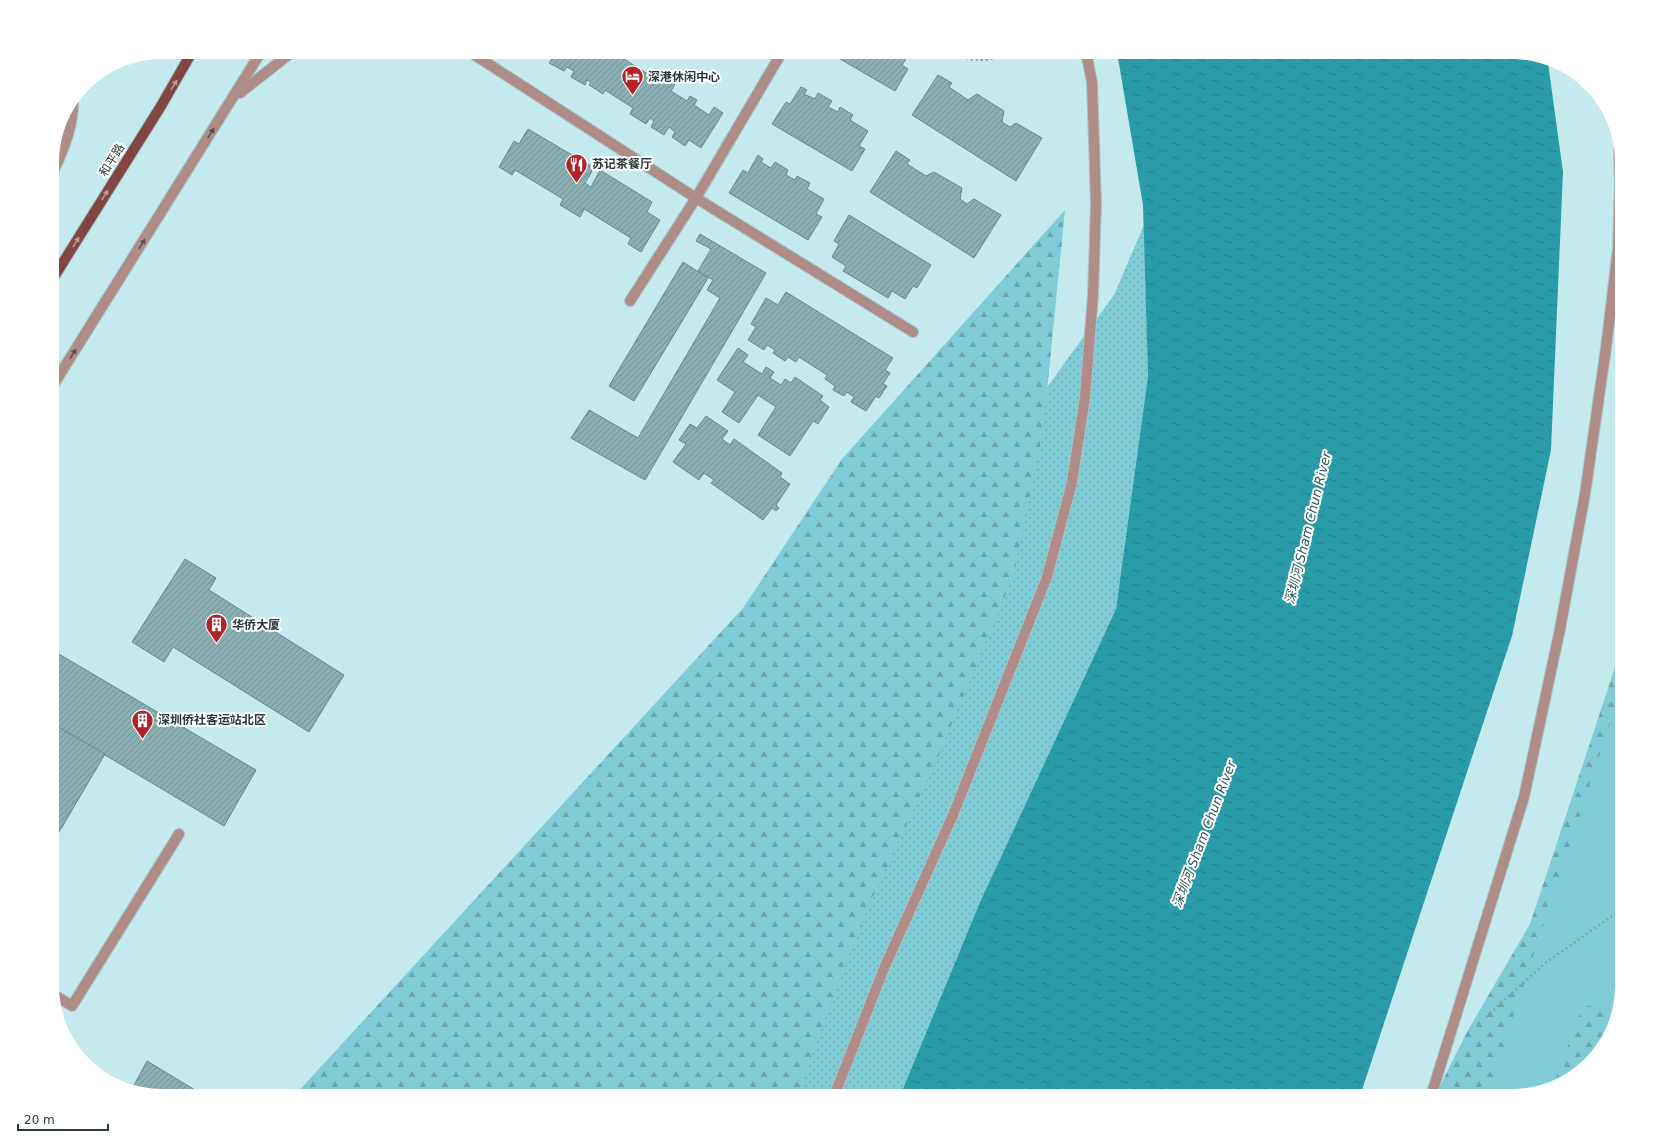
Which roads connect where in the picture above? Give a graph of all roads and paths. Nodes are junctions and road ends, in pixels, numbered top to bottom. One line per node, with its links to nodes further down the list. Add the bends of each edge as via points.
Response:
1 (188, 59): 13 (main road, 和平路, one-way to 1)
2 (257, 59): 9 (street)
3 (283, 59): 9 (street)
4 (481, 59): 12 (street)
5 (778, 59): 12 (street)
6 (968, 59): 7 (path)
7 (991, 59)
8 (1087, 59): 22 (street, via 1092,82 1096,204 1093,294 1085,397 1072,482 1047,577 954,815 885,966)
9 (233, 98): 17 (street, one-way to 9)
10 (71, 114): 11 (street, via 69,130)
11 (59, 158)
12 (696, 198): 15 (street); 16 (street)
13 (59, 269)
14 (1615, 273): 23 (street, via 1585,494 1560,629 1524,797)
15 (630, 301)
16 (913, 332)
17 (59, 376)
18 (179, 834): 20 (street, via 72,1006)
19 (1615, 914): 21 (path, via 1544,964)
20 (60, 999)
21 (1486, 1017)
22 (837, 1089)
23 (1433, 1089)

